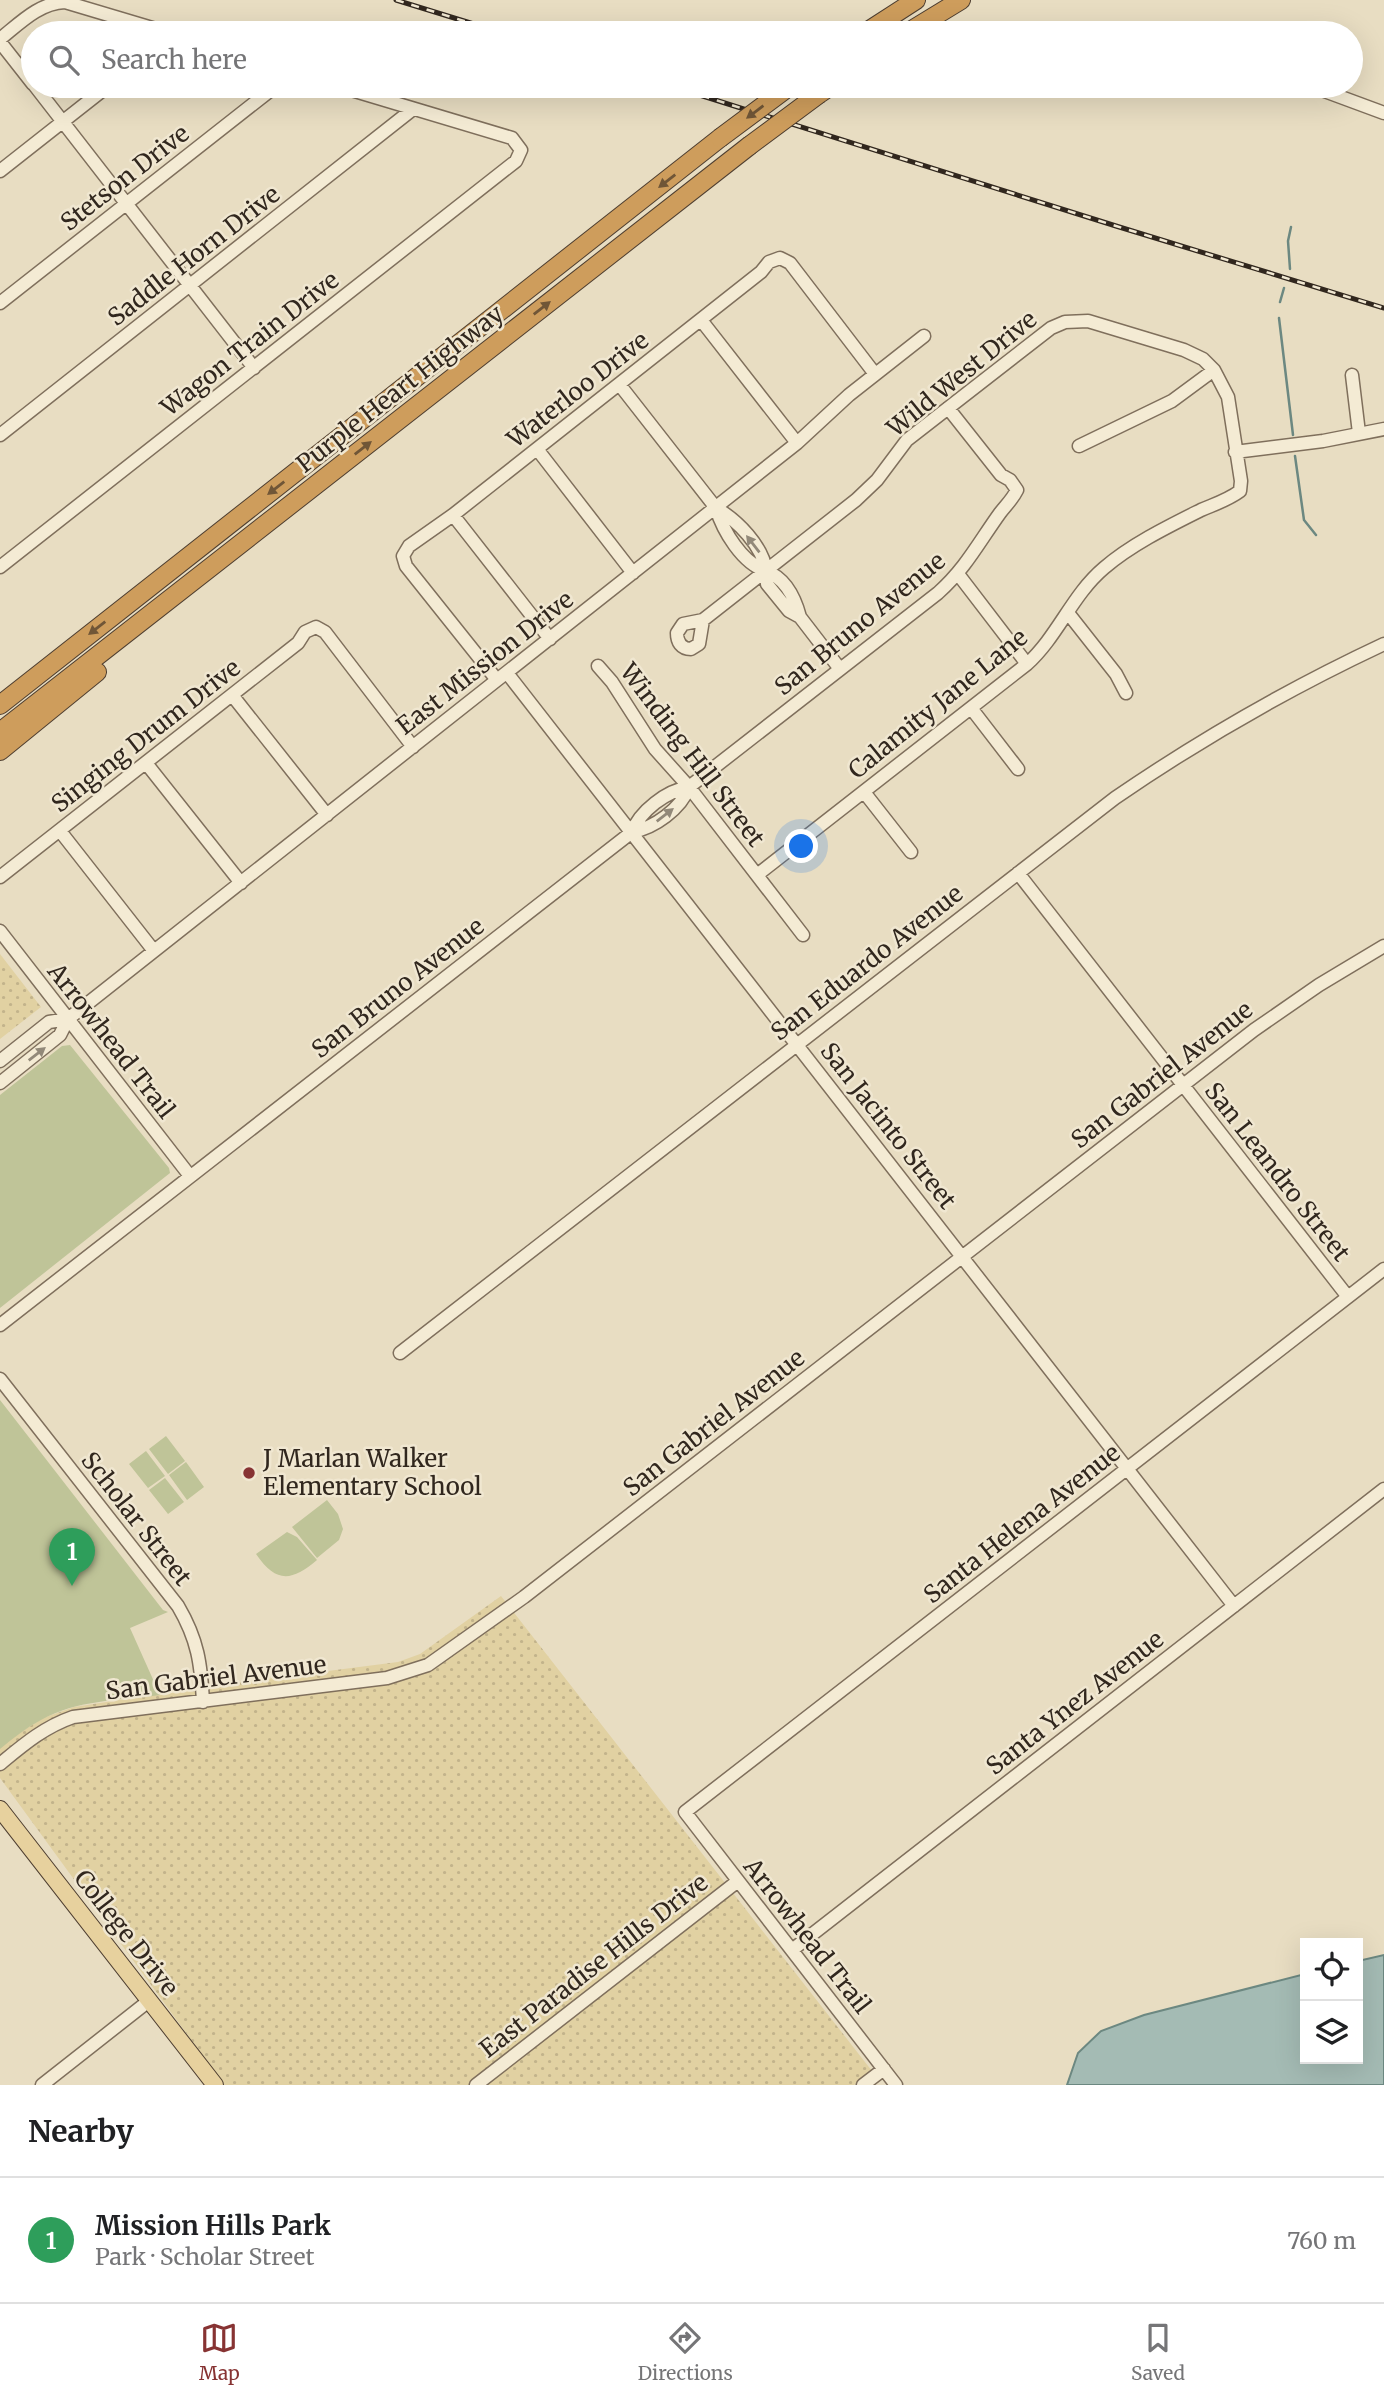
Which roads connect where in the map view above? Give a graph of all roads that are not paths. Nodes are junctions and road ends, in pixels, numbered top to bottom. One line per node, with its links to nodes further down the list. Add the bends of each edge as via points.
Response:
1 (916, 0): 5 (highway)
2 (961, 0): 6 (highway)
3 (24, 21): 4 (street, via 36,11 65,2)
4 (129, 21)
5 (884, 21)
6 (927, 21)
7 (21, 23): 8 (street)
8 (0, 40): 9 (street)
9 (21, 68)
10 (44, 98): 19 (street)
11 (93, 98): 19 (street)
12 (261, 98): 21 (street, Stetson Drive)
13 (377, 98): 17 (street)
14 (774, 98): 51 (highway, Purple Heart Highway, one-way to 51, bridge)
15 (814, 98): 42 (highway, Purple Heart Highway, one-way to 15, bridge)
16 (1343, 98): 18 (street)
17 (413, 109): 22 (street, Saddle Horn Drive); 26 (street, Wagon Train Drive, via 512,138 521,150 516,161)
18 (1384, 113)
19 (62, 122): 20 (street); 21 (street)
20 (0, 171)
21 (127, 204): 22 (street); 23 (street, Stetson Drive)
22 (190, 286): 26 (street); 34 (street, Saddle Horn Drive)
23 (0, 303)
24 (701, 320): 28 (street, Waterloo Drive, via 769,262 780,258 790,263); 30 (street, Waterloo Drive); 35 (street)
25 (923, 336): 28 (street, East Mission Drive)
26 (254, 368): 43 (street, Wagon Train Drive)
27 (1214, 370): 31 (street, Wild West Drive, via 1184,350 1076,320 1039,335); 36 (street, via 1172,401); 38 (street, via 1228,397)
28 (875, 374): 35 (street, East Mission Drive)
29 (1352, 375): 33 (street)
30 (619, 384): 37 (street, Waterloo Drive); 39 (street)
31 (948, 408): 44 (street, Wild West Drive, via 907,440 856,500); 46 (street, San Bruno Avenue, via 1017,490)
32 (1384, 429): 33 (street)
33 (1359, 433): 38 (street)
34 (0, 435)
35 (797, 443): 39 (street, East Mission Drive)
36 (1079, 446)
37 (537, 449): 40 (street, Waterloo Drive); 45 (street)
38 (1235, 452): 47 (street, Calamity Jane Lane, via 1240,491 1113,560)
39 (716, 508): 44 (street, via 721,526 753,567); 45 (street, East Mission Drive)
40 (453, 515): 41 (street, Waterloo Drive, via 409,546); 49 (street)
41 (403, 556): 55 (street, San Jacinto Street, via 406,566)
42 (213, 566): 61 (highway, Purple Heart Highway); 63 (highway, via 102,668)
43 (0, 567)
44 (766, 571): 48 (street, Wild West Drive); 54 (street, via 767,584 789,611 800,617)
45 (633, 573): 49 (street, East Mission Drive)
46 (958, 574): 52 (street); 54 (street, San Bruno Avenue)
47 (1068, 613): 52 (street, Calamity Jane Lane); 57 (street)
48 (703, 620)
49 (550, 639): 55 (street, East Mission Drive)
50 (1384, 644): 72 (street, San Eduardo Avenue, via 1191,747 1115,798)
51 (76, 645): 56 (highway); 59 (highway, Purple Heart Highway)
52 (1027, 664): 60 (street, Calamity Jane Lane)
53 (598, 666): 66 (street, Winding Hill Street, via 655,749)
54 (840, 669): 66 (street, San Bruno Avenue)
55 (502, 677): 62 (street, East Mission Drive); 70 (street, San Jacinto Street)
56 (0, 689)
57 (1126, 693)
58 (232, 695): 62 (street, Singing Drum Drive, via 316,627 325,632); 64 (street, Singing Drum Drive); 68 (street)
59 (0, 705)
60 (971, 708): 65 (street); 67 (street, Calamity Jane Lane)
61 (0, 732)
62 (413, 747): 68 (street, East Mission Drive)
63 (0, 751)
64 (146, 762): 69 (street, Singing Drum Drive); 75 (street)
65 (1018, 769)
66 (688, 787): 70 (street, San Bruno Avenue, via 684,801 646,830); 73 (street, Winding Hill Street)
67 (864, 792): 71 (street); 73 (street, Calamity Jane Lane)
68 (327, 815): 75 (street, East Mission Drive)
69 (60, 831): 74 (street, Singing Drum Drive); 79 (street)
70 (632, 832): 81 (street, San Jacinto Street); 85 (street, San Bruno Avenue)
71 (911, 852)
72 (1018, 873): 81 (street, San Eduardo Avenue); 84 (street, San Leandro Street)
73 (757, 874): 77 (street, Winding Hill Street)
74 (0, 877)
75 (241, 883): 79 (street, East Mission Drive)
76 (0, 932): 80 (street, Arrowhead Trail)
77 (803, 935)
78 (1384, 946): 84 (street, San Gabriel Avenue, via 1287,1006)
79 (154, 951): 80 (street, East Mission Drive)
80 (68, 1019): 82 (street, East Mission Drive, via 49,1022); 83 (street, East Mission Drive, one-way to 80, via 60,1035); 85 (street, Arrowhead Trail)
81 (797, 1044): 86 (street, San Jacinto Street); 90 (street, San Eduardo Avenue)
82 (0, 1061)
83 (0, 1083)
84 (1182, 1085): 86 (street, San Gabriel Avenue); 88 (street, San Leandro Street)
85 (190, 1176): 89 (street)
86 (962, 1256): 92 (street, San Jacinto Street); 95 (street, San Gabriel Avenue, via 524,1597 436,1660 387,1678)
87 (1384, 1269): 88 (street, Santa Helena Avenue)
88 (1348, 1297): 92 (street, Santa Helena Avenue)
89 (0, 1325)
90 (401, 1353)
91 (0, 1378): 95 (street, Scholar Street, via 178,1606 197,1646)
92 (1127, 1469): 94 (street, San Jacinto Street); 98 (street, Santa Helena Avenue)
93 (1384, 1489): 94 (street, Santa Ynez Avenue)
94 (1234, 1606): 100 (street, Santa Ynez Avenue)
95 (203, 1702): 96 (street, San Gabriel Avenue, via 73,1717 36,1734)
96 (0, 1764)
97 (0, 1809): 101 (main road, College Drive)
98 (685, 1812): 99 (street, Arrowhead Trail)
99 (738, 1881): 100 (street, Arrowhead Trail); 105 (street, East Paradise Hills Drive)
100 (792, 1950): 102 (street, Arrowhead Trail)
101 (150, 2000): 103 (street); 104 (main road, College Drive)
102 (884, 2069): 106 (street); 107 (street, Arrowhead Trail)
103 (42, 2085)
104 (215, 2085)
105 (476, 2085)
106 (863, 2085)
107 (896, 2085)

